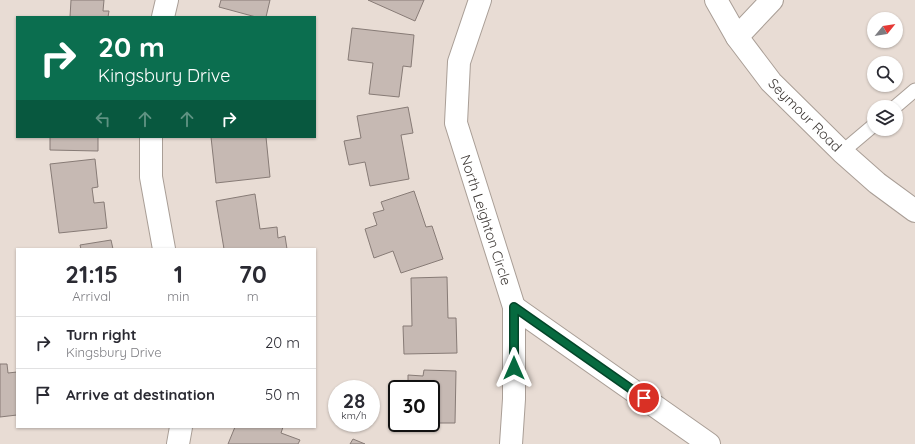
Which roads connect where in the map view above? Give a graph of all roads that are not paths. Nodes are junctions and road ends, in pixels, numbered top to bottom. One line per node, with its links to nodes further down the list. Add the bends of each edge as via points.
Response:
1 (167, 0): 5 (street)
2 (480, 0): 14 (street, North Leighton Circle, via 459,62 456,122)
3 (716, 0): 6 (street, Seymour Road)
4 (772, 0): 6 (street)
5 (163, 16)
6 (737, 37): 11 (street, Seymour Road, via 771,82)
7 (915, 90): 8 (lane)
8 (903, 100)
9 (867, 130): 11 (lane)
10 (151, 138): 13 (street, via 151,178)
11 (842, 152): 12 (street, Seymour Road, via 877,183)
12 (915, 211)
13 (164, 248)
14 (514, 307): 17 (street, North Leighton Circle, via 514,399); 18 (street)
15 (181, 428): 16 (street)
16 (178, 444)
17 (511, 444)
18 (709, 444)

